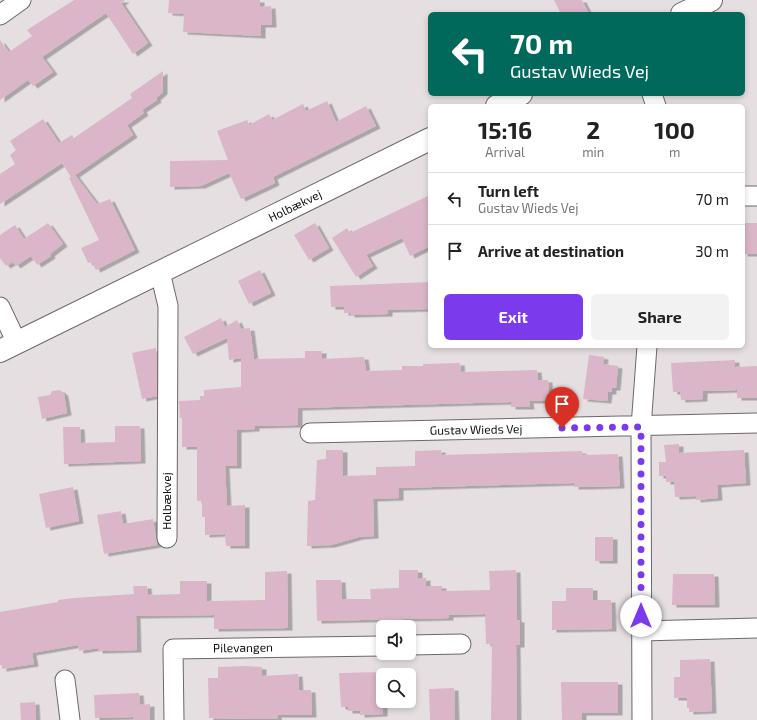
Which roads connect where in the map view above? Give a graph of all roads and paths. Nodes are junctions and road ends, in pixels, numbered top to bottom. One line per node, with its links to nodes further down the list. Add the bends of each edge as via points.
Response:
1 (21, 0): 4 (street)
2 (711, 0): 3 (main road)
3 (686, 12)
4 (0, 15)
5 (517, 96): 6 (main road)
6 (501, 104)
7 (428, 140): 10 (main road, Holbækvej)
8 (745, 196): 9 (street)
9 (757, 196)
10 (160, 272): 12 (main road, Holbækvej); 17 (street, Holbækvej, via 168,306)
11 (0, 307): 12 (street, via 5,314)
12 (8, 347)
13 (647, 348): 15 (street)
14 (757, 423): 15 (street, Gustav Wieds Vej)
15 (641, 427): 16 (street, Gustav Wieds Vej); 19 (street)
16 (310, 433)
17 (167, 538)
18 (757, 628): 19 (street)
19 (641, 631): 26 (street)
20 (461, 644): 21 (street)
21 (416, 645)
22 (376, 646): 25 (street, Pilevangen, via 173,649)
23 (65, 680): 24 (street)
24 (70, 720)
25 (174, 720)
26 (642, 720)

